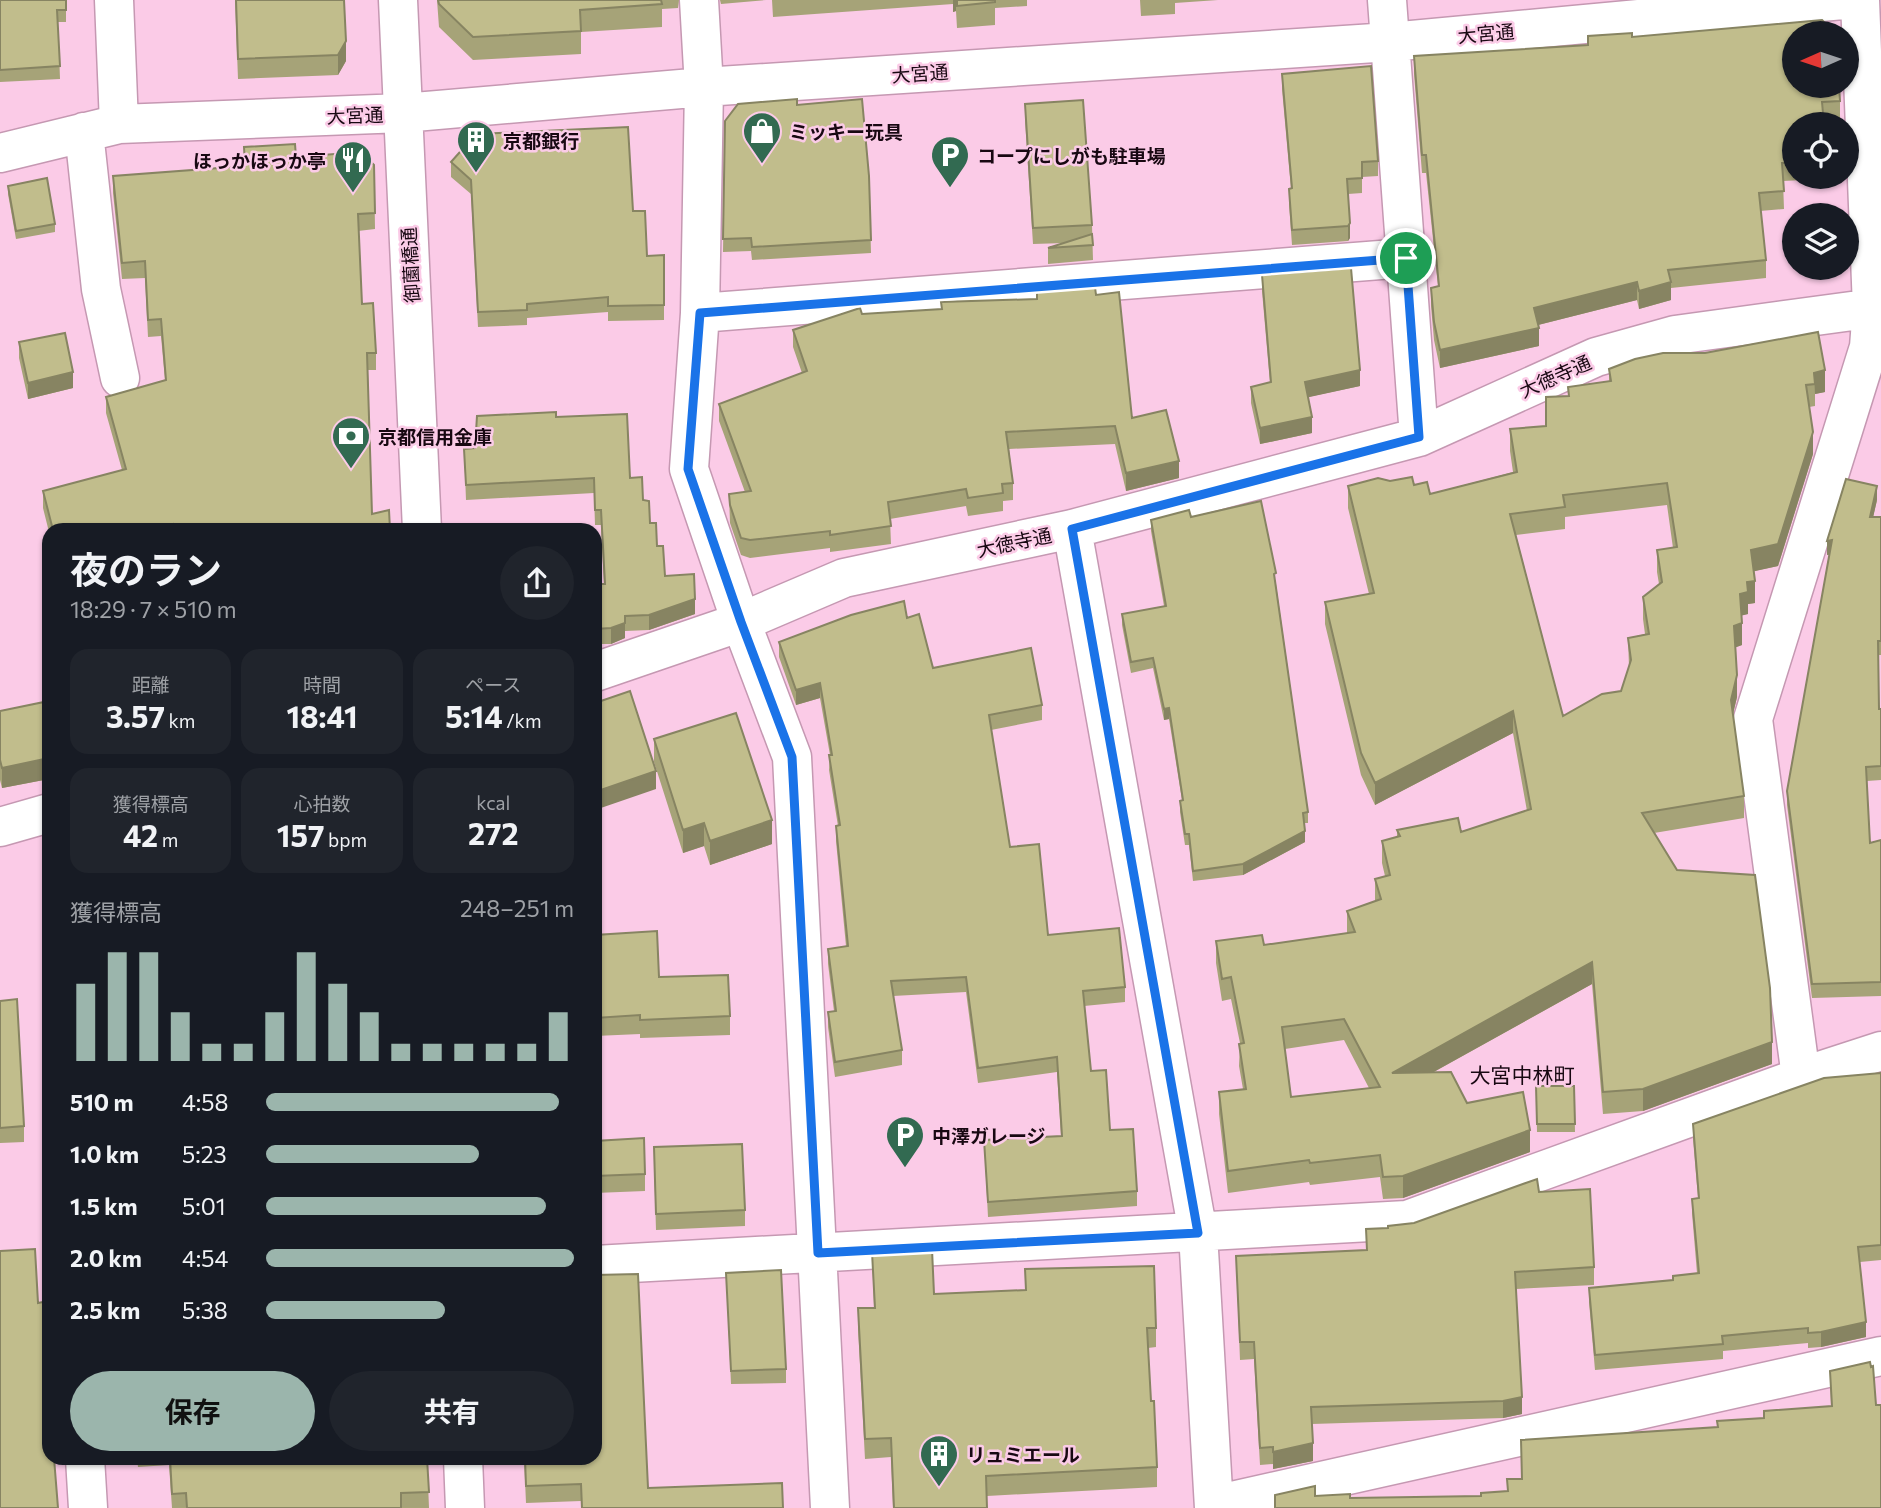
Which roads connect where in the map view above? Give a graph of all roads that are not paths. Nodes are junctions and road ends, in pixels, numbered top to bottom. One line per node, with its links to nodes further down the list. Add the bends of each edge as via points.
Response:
1 (114, 0): 10 (street)
2 (398, 0): 9 (street, 御薗橋通)
3 (699, 0): 8 (street)
4 (1387, 0): 7 (street)
5 (1843, 0): 7 (street, 大宮通)
6 (1860, 0): 13 (street)
7 (1390, 42): 8 (street, 大宮通); 12 (street)
8 (704, 87): 9 (street, 大宮通); 14 (street)
9 (403, 113): 10 (street, 大宮通); 17 (street, 御薗橋通)
10 (102, 128): 11 (street, 大宮通); 15 (street, via 101,289)
11 (0, 153)
12 (1406, 258): 14 (street); 16 (street)
13 (1876, 307): 16 (street, 大徳寺通, via 1675,335 1596,357); 24 (street, via 1869,346 1753,719)
14 (700, 313): 19 (street, via 688,469)
15 (120, 378)
16 (1419, 437): 18 (street, 大徳寺通)
17 (422, 523)
18 (1072, 529): 19 (street, 大徳寺通, via 845,578); 25 (street)
19 (741, 622): 20 (street, 大徳寺通); 26 (street, via 792,757)
20 (602, 670)
21 (42, 815): 22 (street)
22 (0, 827)
23 (1881, 1051): 24 (street)
24 (1801, 1076): 25 (street, via 1407,1220)
25 (1198, 1233): 26 (street); 31 (street)
26 (818, 1253): 27 (street); 34 (street)
27 (602, 1265)
28 (1881, 1356): 31 (street)
29 (85, 1465): 32 (street)
30 (463, 1465): 33 (street)
31 (1214, 1506)
32 (88, 1508)
33 (465, 1508)
34 (830, 1508)

